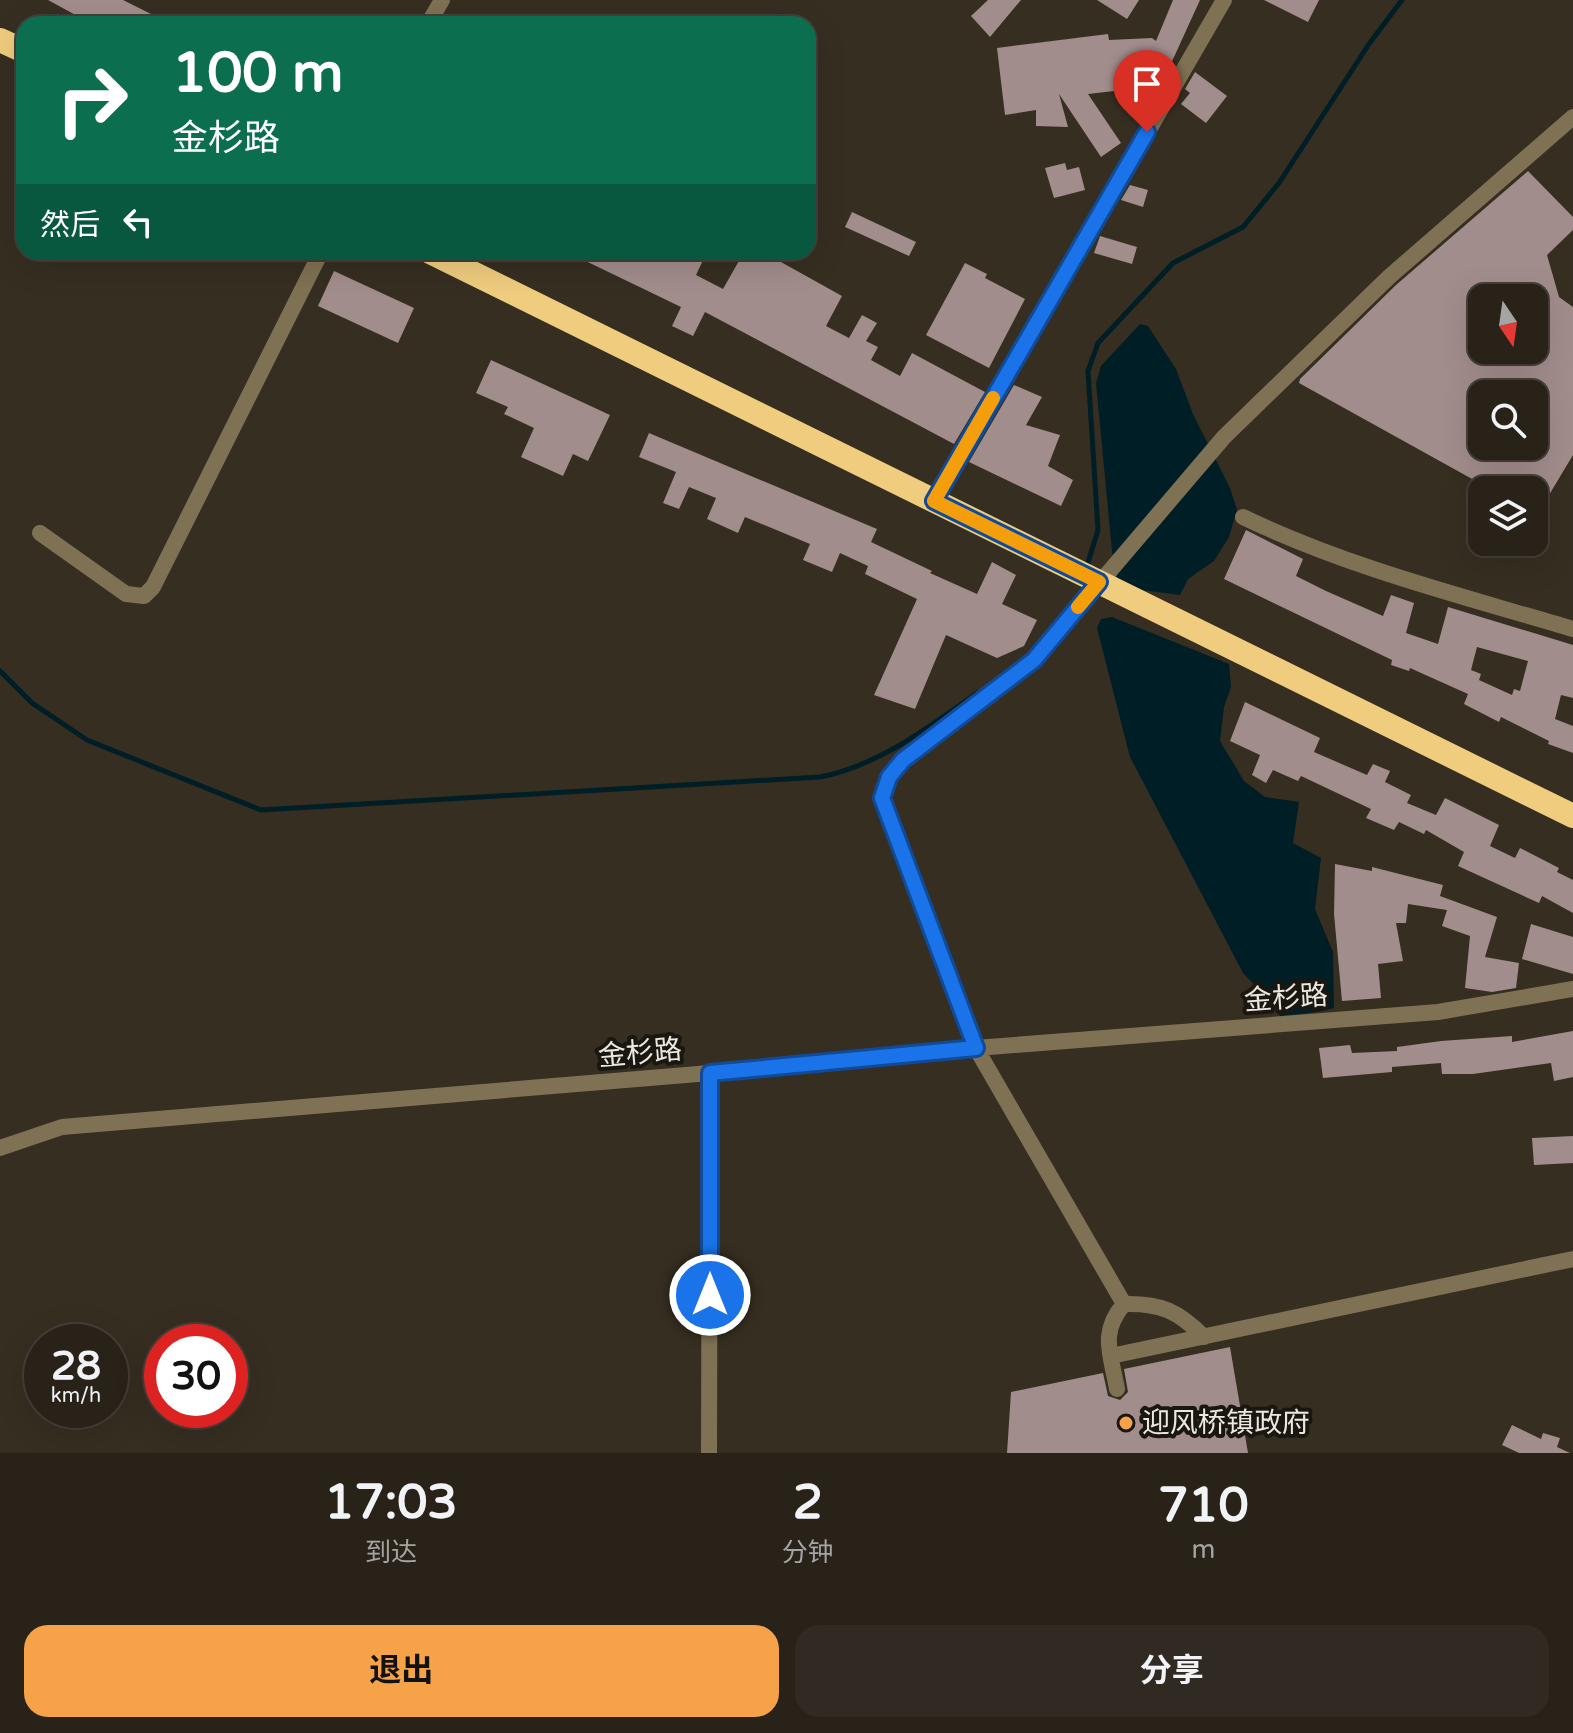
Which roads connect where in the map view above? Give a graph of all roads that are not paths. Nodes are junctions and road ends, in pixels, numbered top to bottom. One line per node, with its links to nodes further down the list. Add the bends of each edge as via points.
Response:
1 (1224, 0): 5 (street)
2 (1573, 117): 8 (street, via 1389,277)
3 (317, 260): 7 (street, via 144,596 126,594)
4 (446, 260): 5 (highway)
5 (934, 501): 8 (highway)
6 (1243, 517): 9 (street, via 1409,580)
7 (40, 533)
8 (1089, 577): 10 (highway); 12 (street, via 1034,660 903,760 889,777 882,798)
9 (1573, 629)
10 (1573, 816)
11 (1573, 989): 12 (street, 金杉路, via 1438,1012)
12 (976, 1048): 13 (street, 金杉路); 16 (street)
13 (710, 1073): 14 (street, 金杉路, via 62,1127); 20 (street)
14 (0, 1148)
15 (1573, 1259): 17 (street)
16 (1124, 1304): 17 (street, via 1171,1309); 18 (street, via 1107,1334)
17 (1204, 1337): 18 (street)
18 (1111, 1356): 19 (street)
19 (1117, 1389)
20 (709, 1453)

